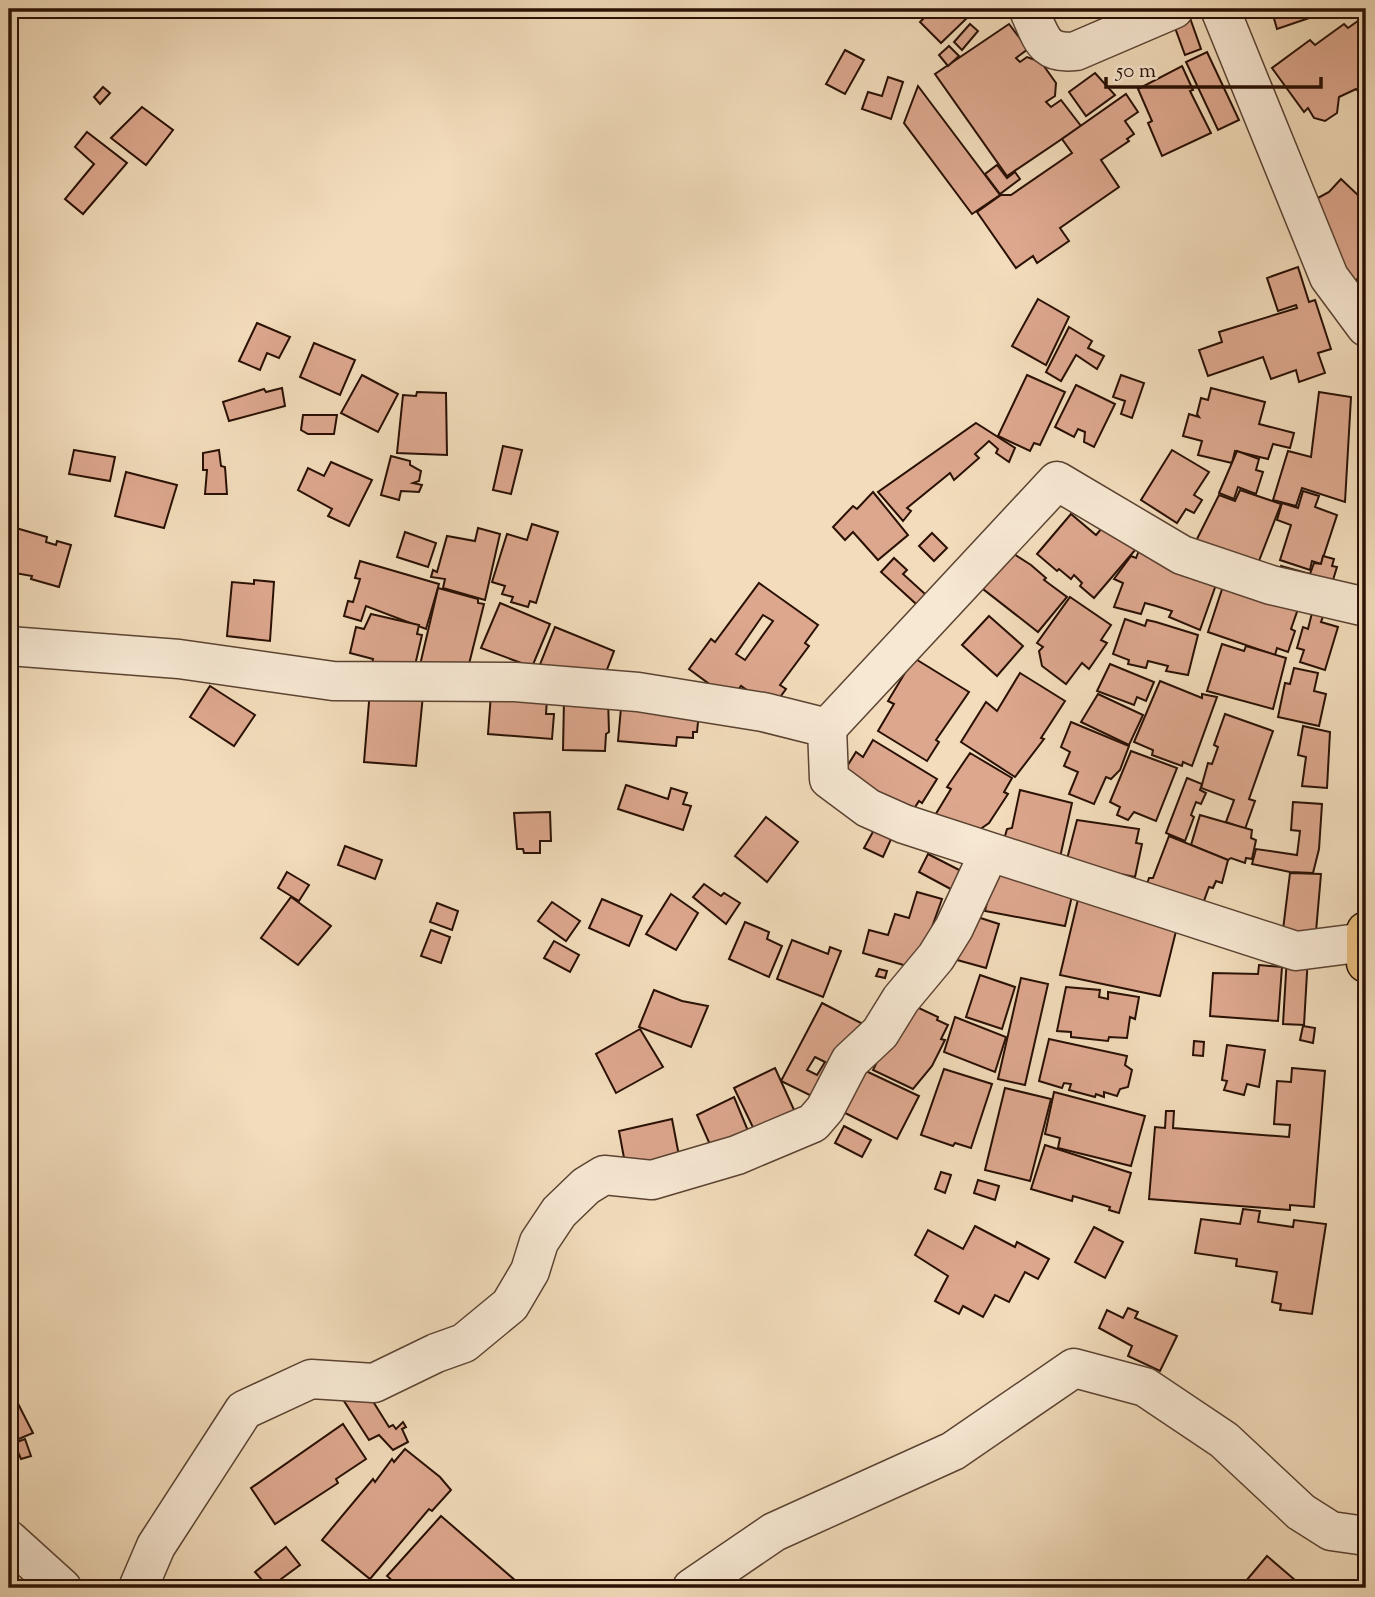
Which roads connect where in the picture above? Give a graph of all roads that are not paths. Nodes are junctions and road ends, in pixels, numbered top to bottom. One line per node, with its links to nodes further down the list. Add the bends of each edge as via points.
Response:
1 (1174, 9): 3 (street, via 1076,51 1059,53 1044,43)
2 (1220, 9): 4 (street, via 1329,276)
3 (1030, 13)
4 (1366, 327)
5 (1366, 607): 7 (street, via 1270,585 1182,555 1057,481)
6 (9, 646): 7 (street, via 179,659 333,681 514,682 638,692 763,712)
7 (827, 728): 8 (street, via 829,779 880,813)
8 (989, 853): 10 (street, via 1296,951); 15 (street, via 936,957 880,1033 850,1061 813,1123 737,1156 652,1180 604,1175 559,1212 539,1242 530,1271 510,1305 464,1343 374,1384 311,1379 244,1410 156,1546)
9 (1366, 931): 10 (main road)
10 (1366, 942): 11 (main road)
11 (1366, 963)
12 (1366, 1536): 16 (street, via 1331,1531 1301,1512 1224,1440 1144,1387 1074,1368 953,1451 775,1531)
13 (9, 1541): 14 (street)
14 (62, 1588)
15 (138, 1588)
16 (692, 1588)

